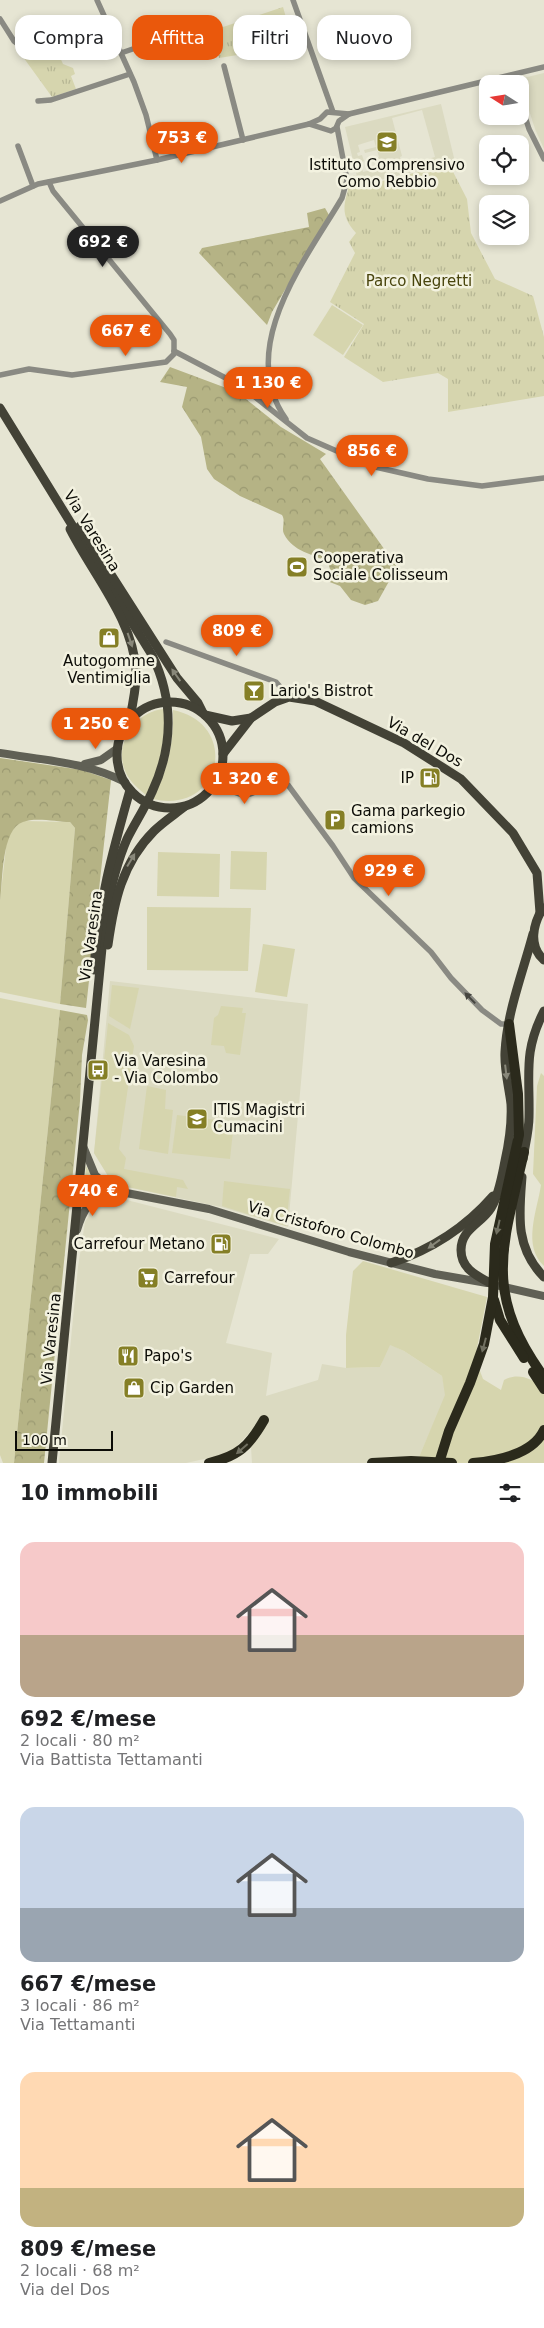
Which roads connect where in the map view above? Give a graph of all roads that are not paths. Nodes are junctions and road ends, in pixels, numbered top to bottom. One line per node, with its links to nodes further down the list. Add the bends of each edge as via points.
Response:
1 (293, 0): 13 (street)
2 (100, 1): 3 (street)
3 (106, 15)
4 (0, 20): 5 (street)
5 (15, 42)
6 (122, 55): 9 (street)
7 (224, 66): 21 (street)
8 (544, 67): 10 (street)
9 (130, 74): 12 (street); 25 (street, via 146,115)
10 (512, 75)
11 (479, 83): 14 (street)
12 (38, 102)
13 (332, 112): 14 (street); 15 (street); 17 (street)
14 (349, 114): 17 (street)
15 (320, 119): 16 (street); 19 (street)
16 (309, 124): 19 (street); 21 (street)
17 (338, 124): 20 (street); 22 (street)
18 (528, 125): 24 (street)
19 (321, 126): 20 (street)
20 (331, 131): 22 (street)
21 (242, 140): 25 (street)
22 (339, 140): 31 (street, via 347,180 342,198 281,304 273,324 269,344)
23 (18, 146): 27 (street)
24 (544, 159)
25 (157, 160): 26 (street)
26 (49, 182): 27 (street); 29 (street, via 170,334 174,340)
27 (33, 186): 28 (street)
28 (0, 201)
29 (174, 351): 30 (street, via 166,362 89,373 72,375 29,369); 32 (street)
30 (0, 375)
31 (271, 382): 32 (street, via 258,387); 34 (street, via 279,410)
32 (241, 386): 34 (street)
33 (0, 408): 38 (main road, Via Varesina)
34 (290, 425): 36 (street, via 329,449 385,470 482,486)
35 (544, 478): 36 (street)
36 (530, 481): 37 (street)
37 (544, 484)
38 (50, 489): 41 (main road, one-way to 38, via 88,536); 43 (main road, one-way to 43, via 131,640 136,680); 55 (main road, Via Varesina, via 152,655 164,683 170,719 166,756 160,773 127,839 113,880 105,917)
39 (166, 642): 40 (street, Via del Dos, via 276,682)
40 (289, 696): 42 (main road); 51 (main road, Via del Dos, via 315,701 404,742 446,768 499,816)
41 (204, 715): 42 (main road, via 232,721); 43 (main road, via 179,703 164,703 144,710); 46 (main road, via 217,732)
42 (251, 718): 46 (main road)
43 (130, 720): 44 (main road)
44 (118, 748): 47 (street, via 101,760); 49 (main road, via 119,768)
45 (0, 753): 47 (street)
46 (222, 754): 48 (main road, via 221,769)
47 (79, 765): 49 (street, via 103,771)
48 (215, 782): 50 (main road, via 204,795); 57 (street, one-way to 48, via 500,1024 482,1010 431,952 354,878 288,785 266,784 247,795)
49 (127, 786): 50 (main road, via 140,798 157,806); 55 (main road, via 100,906 94,975)
50 (186, 805): 55 (main road, one-way to 50, via 115,901 124,873 146,839)
51 (541, 875): 52 (main road, Via del Dos)
52 (542, 910): 53 (main road)
53 (533, 934): 54 (main road, via 536,950); 57 (main road)
54 (544, 960)
55 (96, 1009): 58 (main road, Via Varesina)
56 (544, 1011): 59 (main road, via 529,1052 529,1118)
57 (509, 1024): 62 (main road, one-way to 62, via 505,1051 510,1128); 66 (highway, one-way to 66, via 518,1094 519,1135 494,1244)
58 (82, 1144): 60 (main road, Via Varesina); 61 (street, via 95,1175)
59 (524, 1152): 66 (highway); 67 (main road, via 520,1236 531,1262)
60 (78, 1188): 63 (street); 64 (main road, Via Varesina)
61 (111, 1190): 63 (street); 65 (street, Via Cristoforo Colombo, via 210,1209)
62 (498, 1190): 65 (main road, one-way to 65, via 475,1215 427,1250); 68 (main road, via 490,1209 465,1234 461,1248 468,1269)
63 (96, 1195): 64 (street, via 84,1210)
64 (76, 1232): 77 (main road, Via Varesina)
65 (391, 1263): 68 (street, Via Cristoforo Colombo)
66 (497, 1266): 70 (highway); 71 (highway)
67 (544, 1277)
68 (492, 1284): 69 (street, Via Cristoforo Colombo)
69 (544, 1296)
70 (493, 1297): 74 (highway, via 509,1336); 80 (highway, one-way to 80, via 478,1364 448,1431)
71 (516, 1331): 72 (highway); 73 (highway)
72 (544, 1366)
73 (544, 1377)
74 (544, 1389)
75 (264, 1420): 78 (highway, one-way to 78, via 244,1449)
76 (544, 1430): 82 (highway, via 536,1441 515,1454)
77 (52, 1463)
78 (209, 1463)
79 (372, 1463): 81 (highway)
80 (439, 1463)
81 (452, 1463)
82 (473, 1463)

